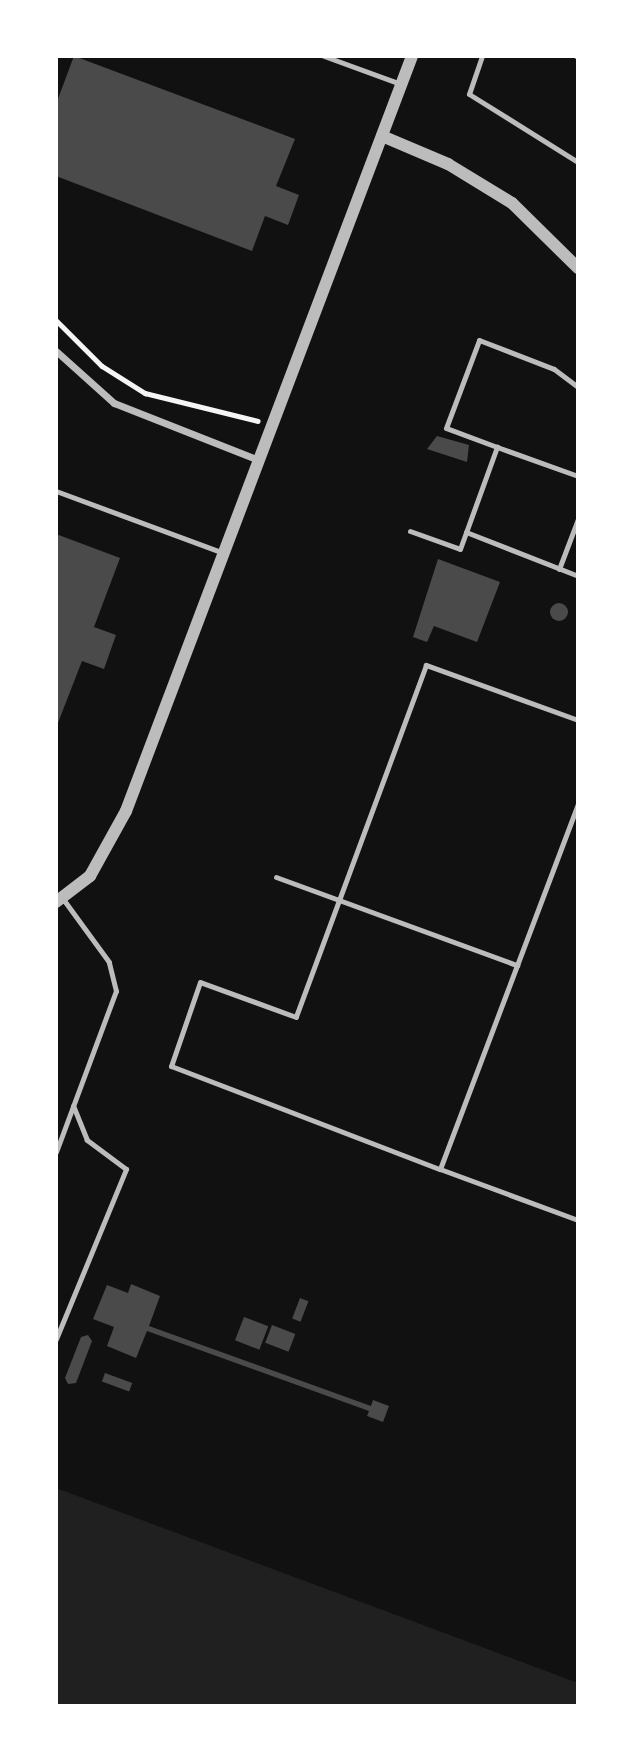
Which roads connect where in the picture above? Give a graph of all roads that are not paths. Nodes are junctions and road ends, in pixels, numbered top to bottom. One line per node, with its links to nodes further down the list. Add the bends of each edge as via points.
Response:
1 (324, 56): 4 (lane)
2 (412, 56): 4 (street)
3 (482, 56): 6 (lane, via 469,94)
4 (401, 84): 5 (street)
5 (382, 136): 7 (street, via 503,196); 11 (street)
6 (578, 162)
7 (578, 268)
8 (56, 351): 11 (street, via 114,403)
9 (578, 387): 10 (lane, via 554,369 480,340 446,428)
10 (497, 447): 12 (lane); 16 (lane)
11 (259, 460): 17 (street)
12 (578, 476)
13 (56, 491): 17 (lane)
14 (578, 519): 18 (lane)
15 (410, 531): 16 (lane, via 460,549)
16 (466, 532): 18 (lane)
17 (224, 552): 24 (street, via 116,834 90,876)
18 (559, 569): 19 (lane)
19 (578, 576)
20 (578, 720): 23 (lane, via 426,665)
21 (578, 803): 25 (lane)
22 (276, 877): 23 (lane)
23 (340, 899): 25 (lane); 28 (lane, via 296,1017 200,982 171,1066)
24 (59, 901): 26 (lane, via 109,962 116,991)
25 (517, 965): 28 (lane)
26 (73, 1106): 27 (lane); 30 (lane, via 87,1140 126,1169)
27 (56, 1152)
28 (440, 1169): 29 (lane)
29 (578, 1220)
30 (56, 1339)

